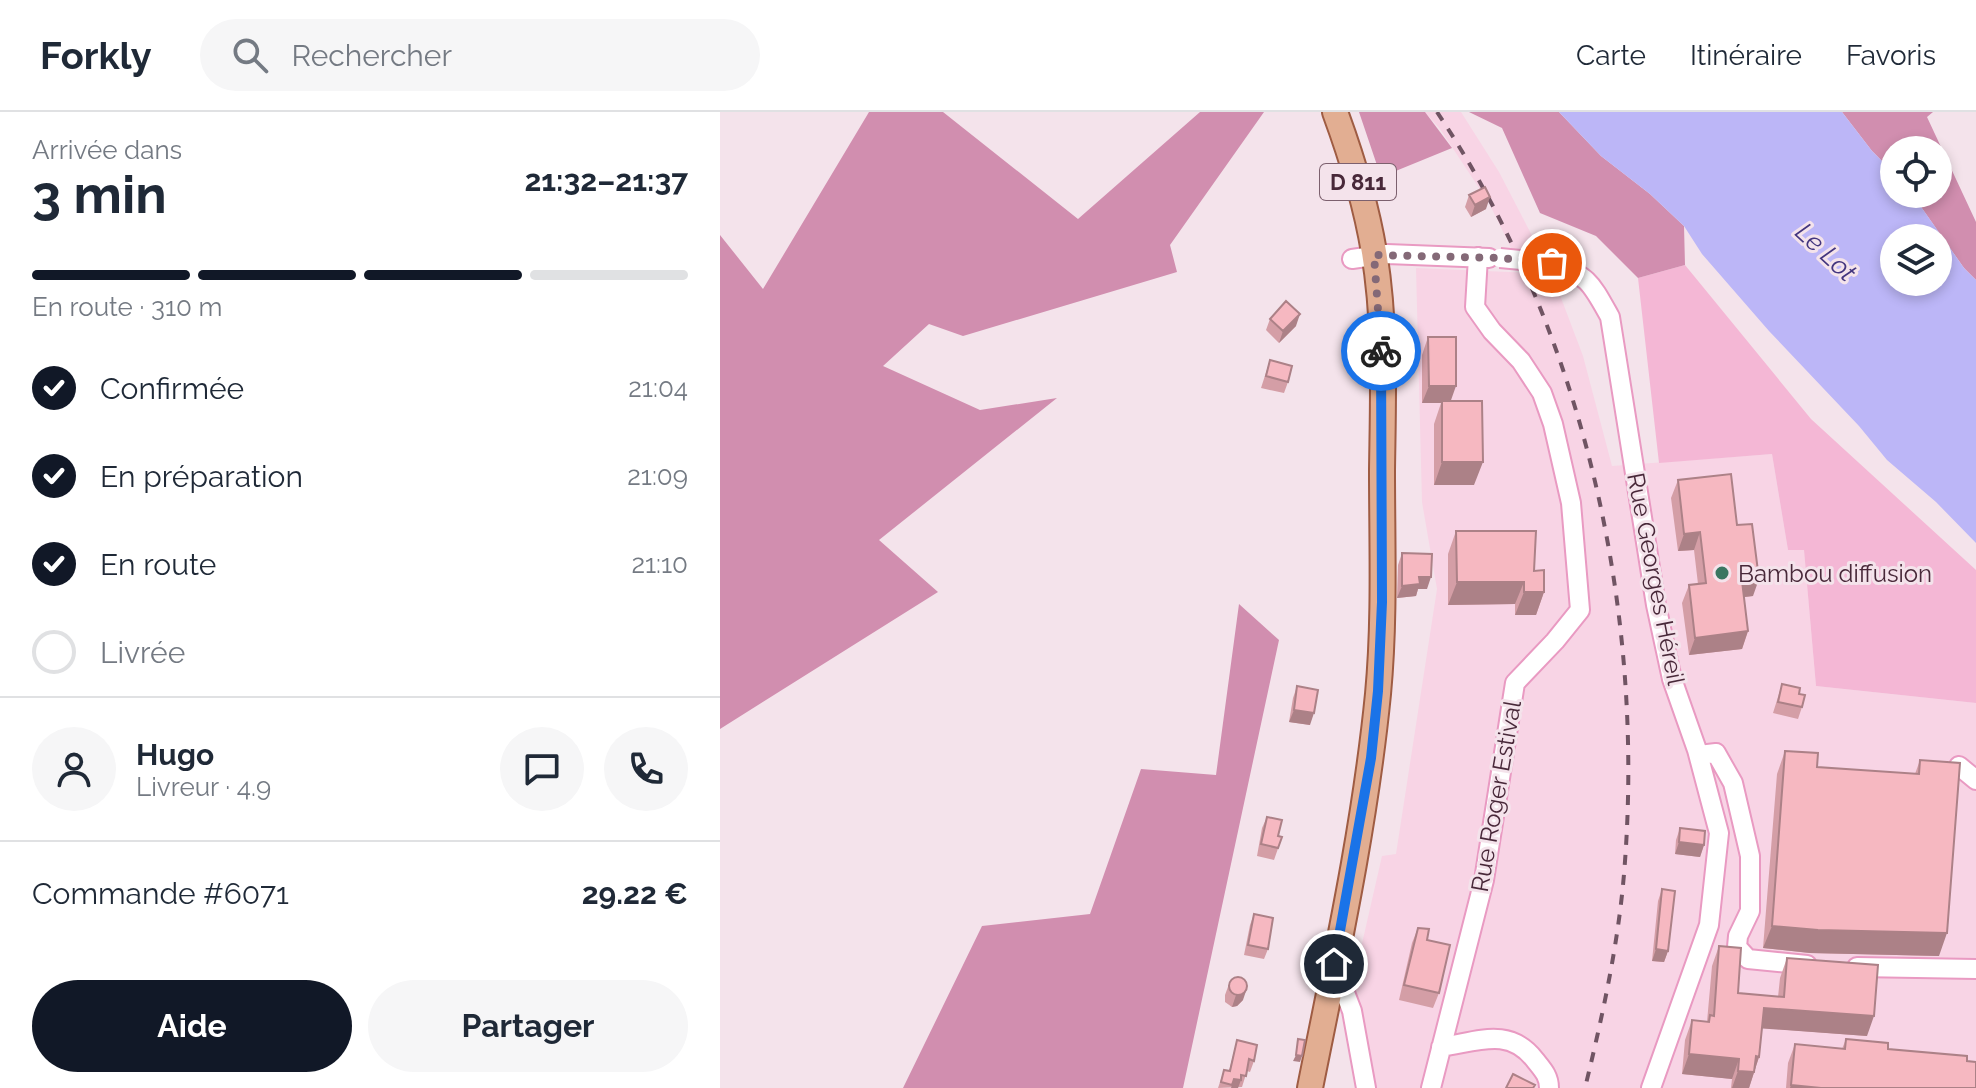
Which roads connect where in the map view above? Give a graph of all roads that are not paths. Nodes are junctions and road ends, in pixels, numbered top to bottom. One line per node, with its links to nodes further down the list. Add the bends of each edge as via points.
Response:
1 (1335, 112): 2 (main road, D 811, via 1351,154)
2 (1363, 257): 3 (street, Rue Georges Héreil); 9 (main road, D 811, via 1380,324 1378,691)
3 (1478, 257): 4 (street, Rue Georges Héreil, bridge, via 1552,263 1578,272 1610,317 1656,605 1672,679); 11 (street, Rue Roger Estival, via 1475,307 1521,361 1542,393 1553,424 1571,503 1580,610 1515,683 1484,880)
4 (1699, 755): 7 (street, Rue Georges Héreil, via 1719,833); 8 (street, via 1716,753 1733,783 1750,856 1750,911)
5 (1959, 766): 6 (street)
6 (1976, 780)
7 (1704, 939): 8 (street); 16 (street, Rue Georges Héreil)
8 (1737, 947): 10 (street, via 1748,959)
9 (1334, 964): 12 (main road, D 811); 13 (street, via 1352,1011)
10 (1976, 969)
11 (1441, 1047): 14 (street, Rue Roger Estival); 15 (street, via 1494,1037 1525,1046 1549,1078)
12 (1310, 1088)
13 (1366, 1088)
14 (1431, 1088)
15 (1549, 1088)
16 (1651, 1088)

